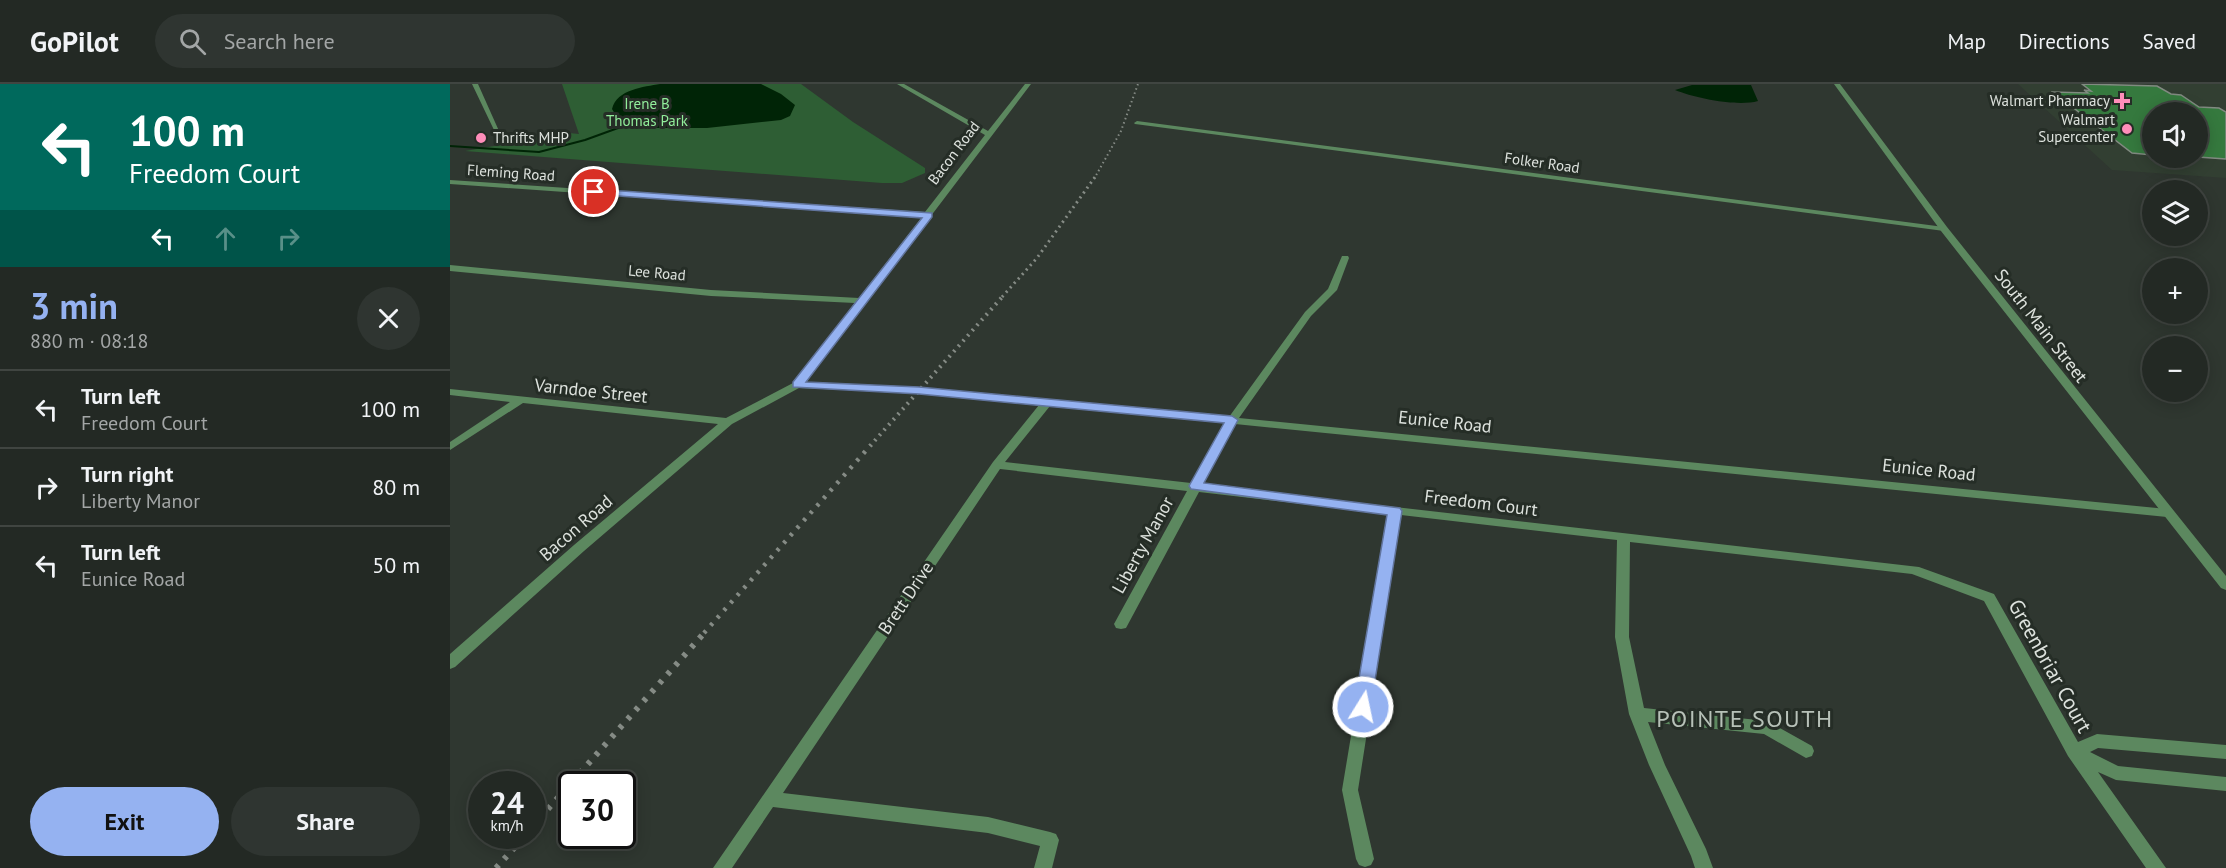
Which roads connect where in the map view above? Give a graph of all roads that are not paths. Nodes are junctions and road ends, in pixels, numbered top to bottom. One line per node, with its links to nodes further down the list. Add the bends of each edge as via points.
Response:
1 (475, 84): 6 (street)
2 (900, 84): 7 (street)
3 (1028, 84): 7 (street, Bacon Road)
4 (1837, 84): 10 (street, South Main Street)
5 (1137, 123): 10 (street, Folker Road)
6 (497, 130)
7 (988, 134): 9 (street, Bacon Road)
8 (450, 182): 9 (street, Fleming Road)
9 (928, 215): 13 (street, Bacon Road)
10 (1944, 229): 24 (street, South Main Street)
11 (1345, 258): 18 (street, Liberty Manor, via 1332,290 1308,314)
12 (450, 268): 13 (street, Lee Road, via 711,294)
13 (861, 301): 14 (street, Bacon Road)
14 (797, 385): 17 (street, Eunice Road, via 919,390); 19 (street)
15 (450, 392): 16 (street, Varndoe Street)
16 (520, 400): 19 (street, Varndoe Street); 20 (street)
17 (1047, 402): 18 (street, Eunice Road); 21 (street, Brett Drive)
18 (1232, 420): 22 (street, Liberty Manor); 24 (street, Eunice Road)
19 (728, 422): 29 (street, Bacon Road)
20 (450, 447)
21 (996, 465): 22 (street, Freedom Court); 35 (street, Brett Drive)
22 (1196, 486): 23 (street, Freedom Court); 28 (street, Liberty Manor)
23 (1395, 511): 25 (street, Freedom Court); 36 (street, via 1350,790)
24 (2167, 513): 27 (street, South Main Street)
25 (1624, 538): 26 (street, Freedom Court); 30 (street, via 1622,638)
26 (1925, 573): 31 (street, Greenbriar Court, via 1989,598)
27 (2226, 585)
28 (1121, 624)
29 (450, 663)
30 (1637, 714): 32 (street, via 1767,728); 39 (street)
31 (2073, 751): 33 (street, via 2097,741); 34 (street, via 2116,773); 40 (street, Greenbriar Court)
32 (1806, 752)
33 (2226, 752)
34 (2226, 784)
35 (770, 799): 37 (street, Brett Drive); 38 (street, via 988,825 1050,840)
36 (1365, 859)
37 (722, 868)
38 (1043, 868)
39 (1704, 868)
40 (2157, 868)

